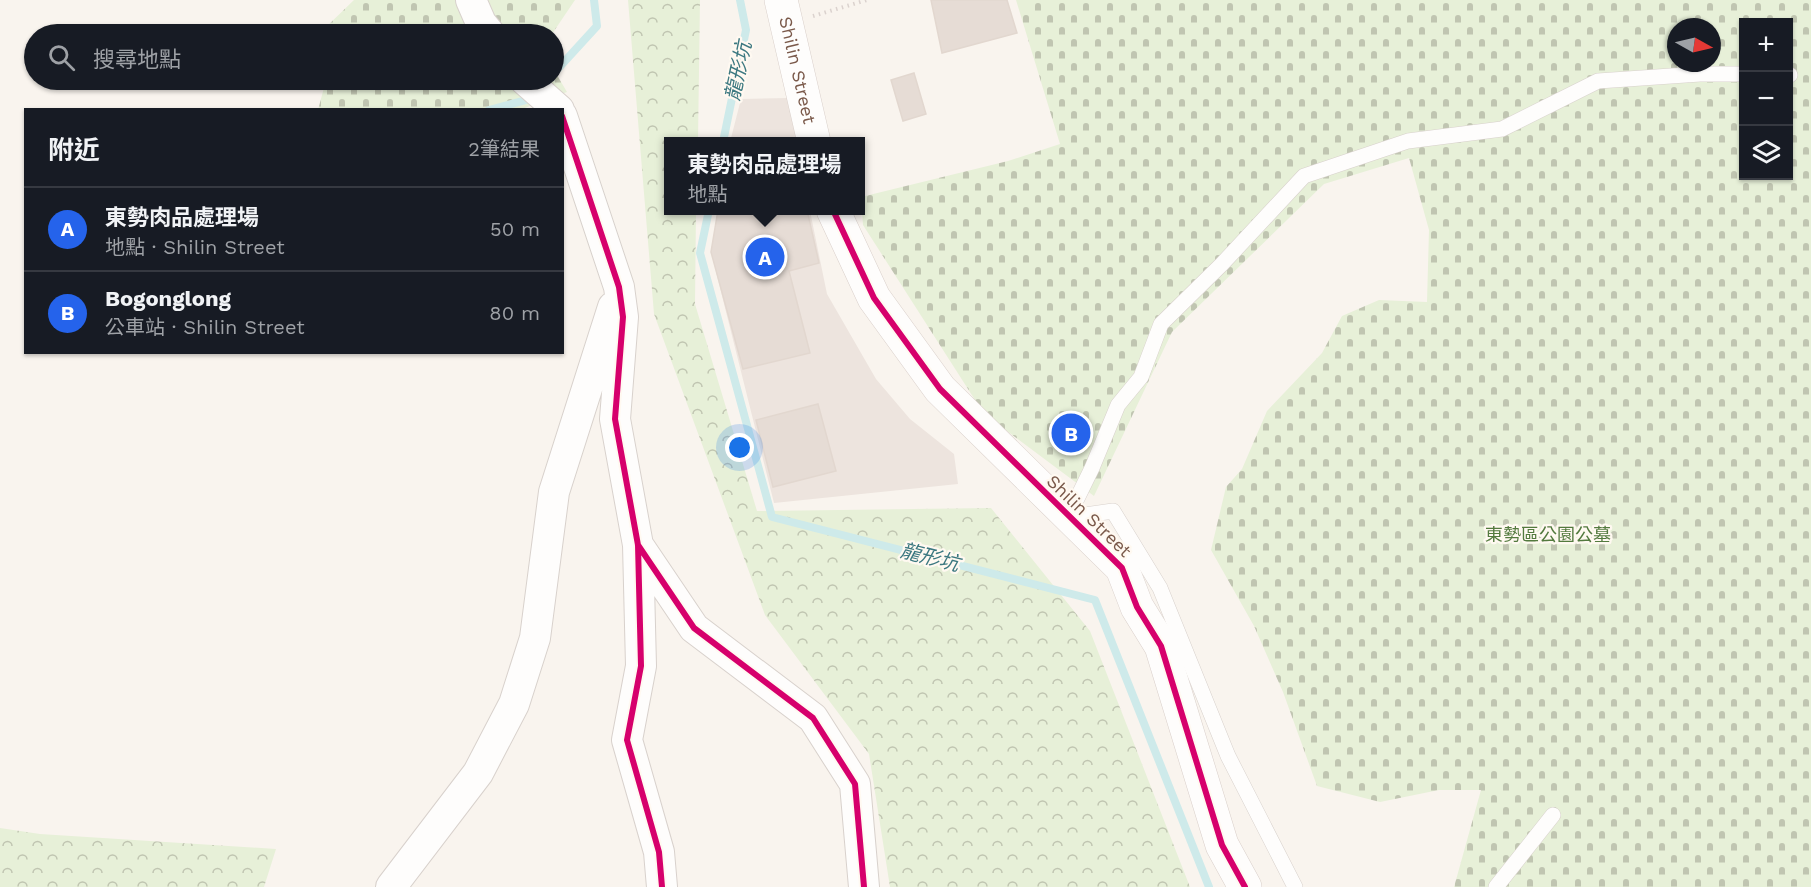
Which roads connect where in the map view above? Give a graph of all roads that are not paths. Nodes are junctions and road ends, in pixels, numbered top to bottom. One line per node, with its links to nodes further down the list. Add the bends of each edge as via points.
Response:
1 (471, 0): 3 (street)
2 (784, 12): 8 (street, Shilin Street)
3 (482, 24)
4 (1739, 74): 11 (lane, via 1598,81 1502,129 1408,141 1304,176 1161,324 1142,377 1118,405)
5 (536, 90): 6 (street)
6 (557, 108)
7 (564, 122): 10 (street)
8 (813, 137)
9 (835, 215): 11 (street, Shilin Street, via 874,298 940,389)
10 (619, 287): 12 (street, via 623,317 615,419); 14 (street, via 554,492 535,638 514,704 478,773)
11 (1068, 517): 17 (street, Shilin Street, via 1122,568 1137,607 1161,646 1222,845); 18 (lane, via 1113,511 1154,578 1228,756)
12 (638, 545): 15 (street, via 641,666 627,740 659,852); 16 (street, via 694,628 813,718 855,784)
13 (1553, 815): 19 (lane)
14 (391, 887)
15 (662, 887)
16 (864, 887)
17 (1245, 887)
18 (1295, 887)
19 (1496, 887)

